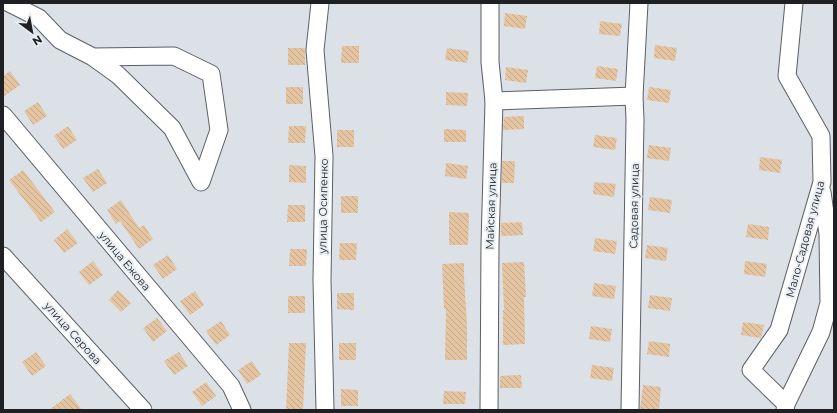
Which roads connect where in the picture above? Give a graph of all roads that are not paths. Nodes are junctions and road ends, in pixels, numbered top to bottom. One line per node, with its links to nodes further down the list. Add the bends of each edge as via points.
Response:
1 (8, 3): 6 (street, via 39,18 60,40)
2 (320, 3): 16 (street, улица Осипенко, via 315,50 324,156 322,280)
3 (490, 3): 8 (street, Майская улица, via 490,62)
4 (640, 3): 7 (street, Садовая улица)
5 (794, 3): 10 (street, Мало-Садовая улица, via 787,76 821,136)
6 (93, 57): 6 (street, via 118,75 172,128 201,182 219,130 211,74 174,56)
7 (634, 96): 8 (street); 18 (street, Садовая улица)
8 (494, 101): 17 (street, Майская улица)
9 (3, 115): 15 (street, улица Ежова, via 231,386)
10 (822, 182): 11 (street, via 823,201); 13 (street, Мало-Садовая улица, via 779,330 751,370)
11 (831, 232): 13 (street, via 829,303 821,332)
12 (3, 256): 14 (street, улица Серова)
13 (786, 407)
14 (143, 410)
15 (242, 410)
16 (325, 410)
17 (489, 410)
18 (630, 410)

